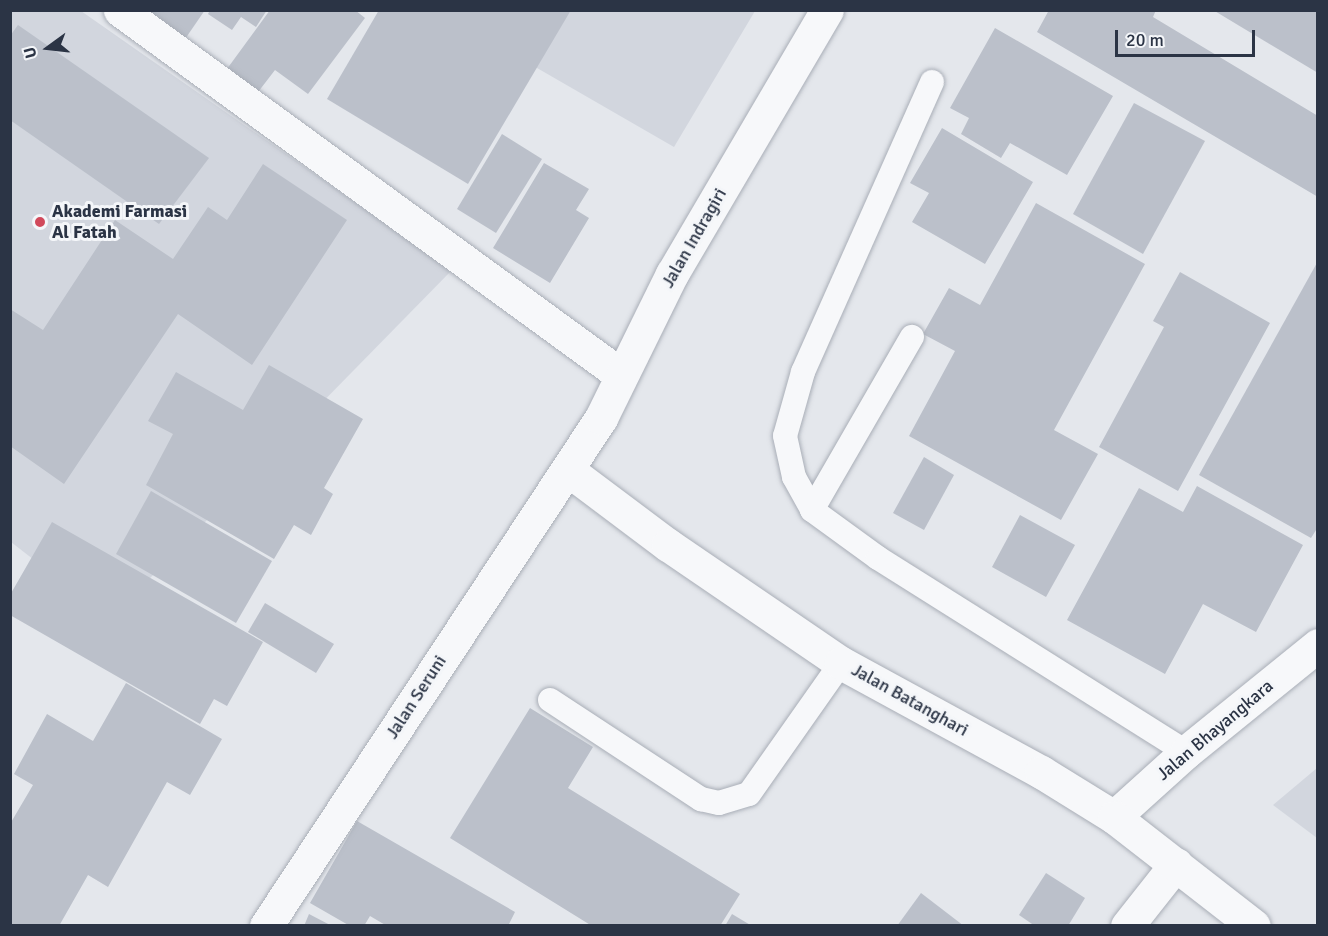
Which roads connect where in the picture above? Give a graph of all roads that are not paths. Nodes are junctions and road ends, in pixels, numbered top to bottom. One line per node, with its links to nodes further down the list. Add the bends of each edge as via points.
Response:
1 (120, 10): 5 (street)
2 (827, 10): 5 (street, Jalan Indragiri, via 672,274)
3 (932, 82): 7 (lane, via 803,372 784,436 794,477)
4 (912, 337): 7 (lane)
5 (621, 375): 6 (street, Jalan Indragiri, via 601,418)
6 (568, 470): 9 (street, Jalan Batanghari, via 668,545); 14 (street, Jalan Seruni)
7 (812, 510): 11 (lane, via 878,558)
8 (1317, 645): 11 (street, Jalan Bhayangkara)
9 (841, 663): 10 (lane, via 749,794 719,803 701,799); 12 (street, Jalan Batanghari, via 1041,772)
10 (550, 700)
11 (1186, 752): 12 (street, Jalan Bhayangkara)
12 (1114, 817): 13 (street, Jalan Batanghari)
13 (1176, 864): 15 (street); 16 (street, Jalan Batanghari)
14 (266, 926)
15 (1127, 926)
16 (1254, 926)

